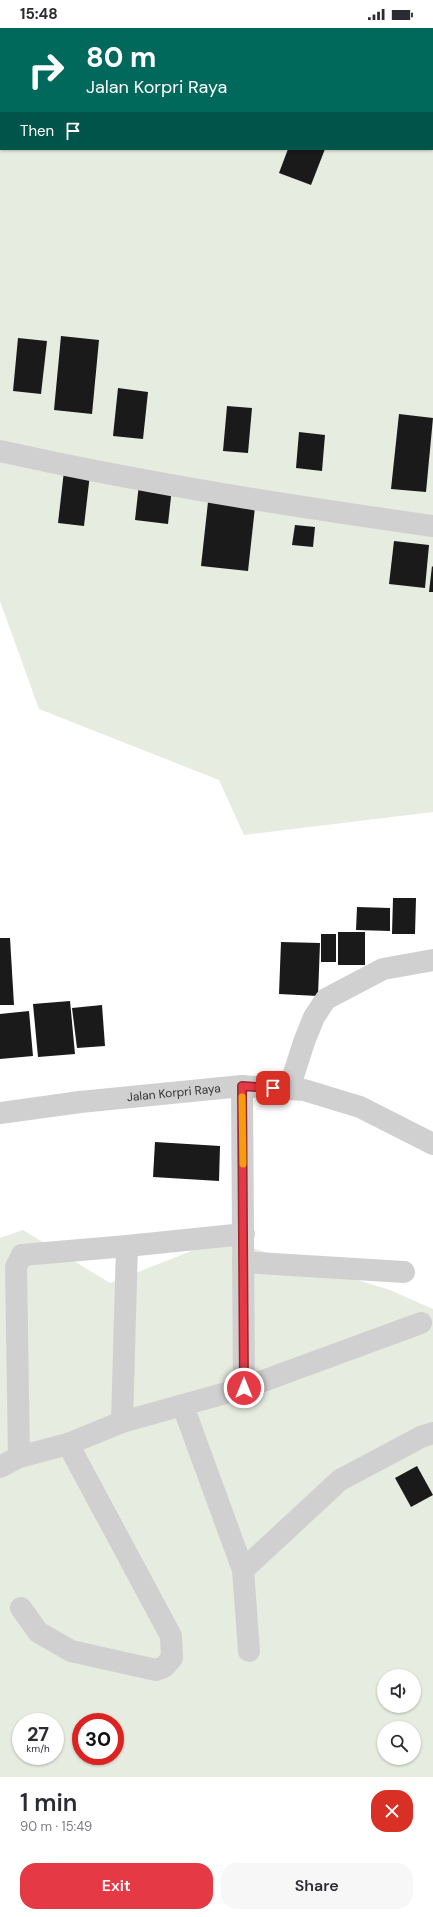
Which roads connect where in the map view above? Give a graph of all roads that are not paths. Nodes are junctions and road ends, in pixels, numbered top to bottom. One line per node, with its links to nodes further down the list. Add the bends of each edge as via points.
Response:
1 (0, 450): 2 (street, via 309,509)
2 (433, 526)
3 (433, 960): 5 (street, via 383,968 326,999 314,1017)
4 (242, 1086): 5 (street, Jalan Korpri Raya); 6 (street, Jalan Korpri Raya, via 80,1102); 8 (street)
5 (289, 1089): 7 (street, Jalan Korpri Raya, via 304,1090 360,1107)
6 (0, 1113)
7 (433, 1144)
8 (244, 1234): 9 (street); 10 (street)
9 (127, 1246): 15 (street); 18 (street, via 27,1254 18,1259)
10 (243, 1262): 11 (street); 13 (street)
11 (404, 1272)
12 (421, 1323): 13 (street)
13 (244, 1388): 14 (street)
14 (183, 1406): 15 (street); 19 (street)
15 (122, 1422): 17 (street)
16 (433, 1433): 19 (street, via 340,1480)
17 (68, 1444): 18 (street); 20 (street, via 171,1636 172,1658 164,1667 156,1670 71,1651 38,1632)
18 (9, 1462)
19 (243, 1570): 21 (street)
20 (21, 1608)
21 (249, 1650)

